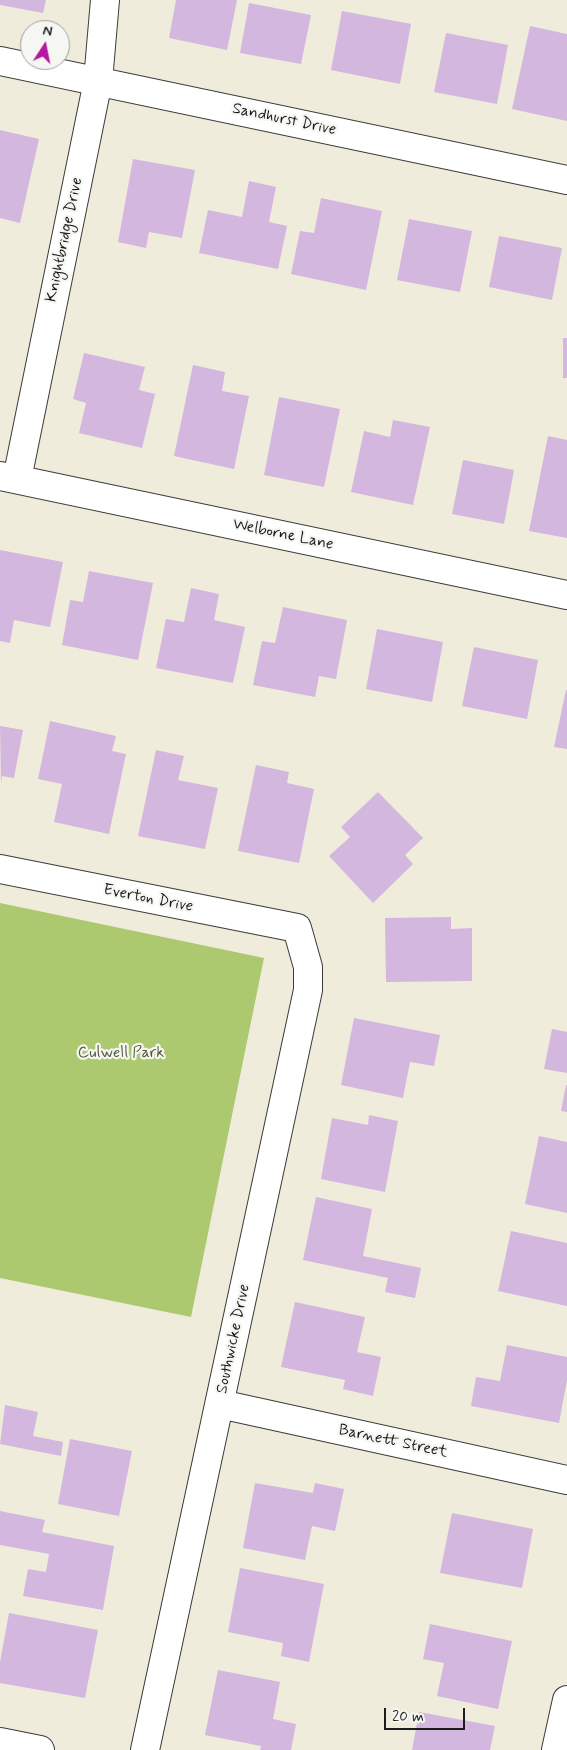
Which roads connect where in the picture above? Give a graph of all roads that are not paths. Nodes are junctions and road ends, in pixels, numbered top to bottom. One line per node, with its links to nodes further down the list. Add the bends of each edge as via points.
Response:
1 (105, 0): 3 (street, Knightbridge Drive)
2 (0, 61): 3 (street, Sandhurst Drive)
3 (98, 81): 4 (street, Sandhurst Drive); 5 (street, Knightbridge Drive)
4 (567, 180)
5 (8, 478): 6 (street, Welborne Lane)
6 (567, 595)
7 (0, 869): 8 (street, Everton Drive)
8 (297, 928): 9 (street, Southwicke Drive, via 308,967 308,990)
9 (220, 1404): 10 (street, Barnett Street); 14 (street, Southwicke Drive)
10 (567, 1480)
11 (567, 1700): 15 (street)
12 (0, 1742): 13 (street)
13 (40, 1750)
14 (145, 1750)
15 (556, 1750)

